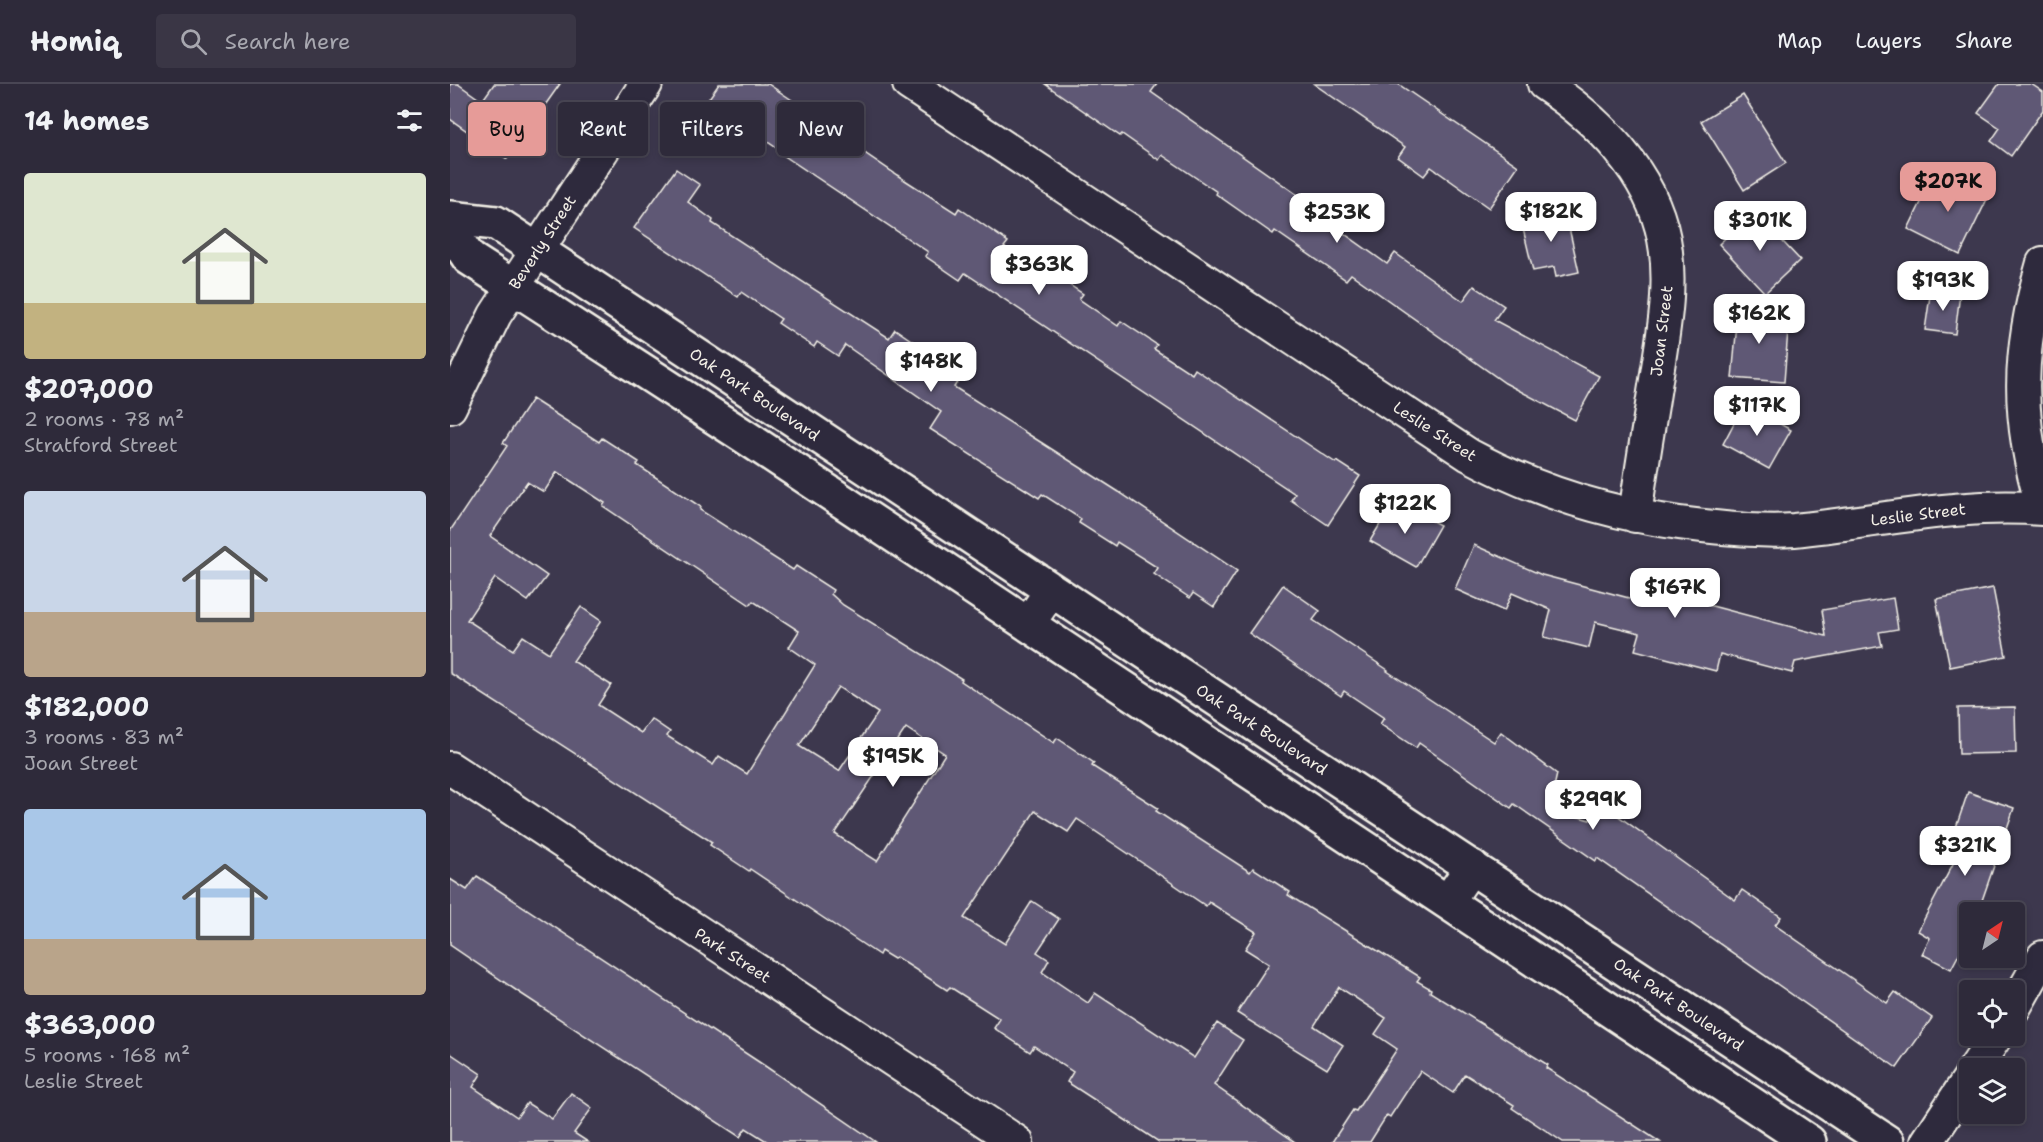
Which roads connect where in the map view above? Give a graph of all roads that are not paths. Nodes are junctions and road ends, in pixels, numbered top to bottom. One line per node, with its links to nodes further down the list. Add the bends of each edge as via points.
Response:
1 (646, 84): 6 (street, Beverly Street)
2 (909, 84): 11 (street, Leslie Street, via 1469,455 1549,493)
3 (1544, 84): 11 (street, Joan Street, via 1591,118 1610,138 1634,169 1664,237 1666,312)
4 (450, 218): 6 (street, Oak Park Boulevard, via 496,223)
5 (450, 230): 8 (street, via 469,258)
6 (537, 250): 8 (street, Beverly Street); 12 (street, Oak Park Boulevard)
7 (2043, 263): 10 (street, via 2027,327 2022,416)
8 (514, 287): 9 (street, Beverly Street, via 495,315); 13 (street)
9 (450, 407)
10 (2043, 508): 11 (street, Leslie Street, via 1956,508 1791,530 1737,529)
11 (1635, 516)
12 (1051, 591): 13 (street); 15 (street, Oak Park Boulevard)
13 (1028, 624): 16 (street)
14 (450, 768): 20 (street, Park Street)
15 (1472, 866): 16 (street); 22 (street, Oak Park Boulevard)
16 (1449, 901): 21 (street)
17 (2043, 957): 18 (street)
18 (2025, 989)
19 (1959, 1094): 23 (street)
20 (1017, 1142)
21 (1809, 1142)
22 (1887, 1142)
23 (1928, 1142)

